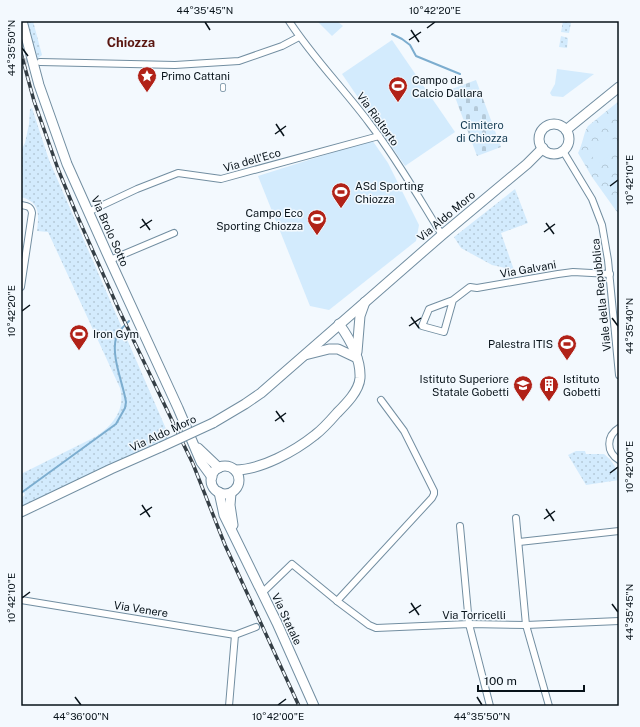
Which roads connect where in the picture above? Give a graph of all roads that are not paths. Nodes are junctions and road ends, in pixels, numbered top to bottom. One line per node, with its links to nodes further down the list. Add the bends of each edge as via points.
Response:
1 (22, 21): 11 (main road, Via Brolo Sotto, via 46,108)
2 (289, 21): 3 (street, Via Rioltorto)
3 (300, 37): 4 (street, via 239,61 175,65); 7 (street, Via Rioltorto)
4 (40, 62)
5 (619, 87): 6 (main road)
6 (566, 130): 8 (main road, via 555,124 547,126 541,132 540,141); 9 (main road, via 569,143)
7 (379, 136): 11 (street, Via dell'Eco, via 220,180 178,173); 13 (street, Via Rioltorto)
8 (543, 148): 9 (main road, via 554,154); 13 (main road, Via Aldo Moro)
9 (563, 151): 15 (street, Viale della Repubblica, via 586,186 598,212 605,236)
10 (21, 205): 16 (street, via 32,209 32,213)
11 (88, 212): 14 (main road, Via Brolo Sotto)
12 (174, 233): 14 (street)
13 (442, 235): 18 (main road, Via Aldo Moro)
14 (110, 260): 25 (main road, Via Brolo Sotto)
15 (610, 274): 17 (street, Via Galvani, via 573,272 470,287); 22 (street, Viale della Repubblica)
16 (21, 287)
17 (453, 300): 17 (street, Via Galvani, via 429,309 422,326 444,332)
18 (365, 302): 19 (main road, Via Aldo Moro); 21 (main road, via 360,316)
19 (339, 324): 20 (main road, Via Aldo Moro); 21 (main road, via 347,348)
20 (303, 356): 21 (main road, Via Aldo Moro, via 338,349); 34 (main road, Via Aldo Moro, bridge, via 261,393 213,423)
21 (357, 358): 27 (main road, via 360,378 355,392 344,406 302,445)
22 (619, 375)
23 (381, 400): 42 (street, via 404,431 434,494)
24 (619, 428): 26 (street, via 612,435 609,444 612,454)
25 (194, 444): 28 (main road, Via Brolo Sotto); 30 (main road, Via Brolo Sotto, via 201,462)
26 (619, 460)
27 (266, 463): 29 (main road); 31 (main road)
28 (219, 468): 29 (main road, via 229,467); 30 (main road)
29 (235, 470): 31 (main road)
30 (212, 477): 32 (main road, Via Statale, via 212,484)
31 (239, 484): 33 (main road)
32 (219, 492): 33 (main road); 39 (main road, Via Statale, via 224,515)
33 (231, 493): 39 (main road, Via Statale, via 231,517)
34 (21, 512)
35 (516, 518): 38 (street)
36 (460, 526): 44 (street)
37 (619, 531): 38 (street)
38 (519, 542): 45 (street)
39 (238, 544): 40 (main road, Via Statale)
40 (262, 593): 42 (street, Via Torricelli, via 292,564); 49 (main road, Via Statale)
41 (21, 600): 47 (street, Via Venere)
42 (337, 602): 44 (street, Via Torricelli, via 369,626 376,628)
43 (619, 621): 45 (street, Via Torricelli)
44 (469, 624): 45 (street, Via Torricelli); 50 (street)
45 (526, 625): 51 (street)
46 (256, 628): 47 (street, Via Venere)
47 (235, 635): 48 (street)
48 (228, 706)
49 (314, 706)
50 (490, 706)
51 (549, 706)

